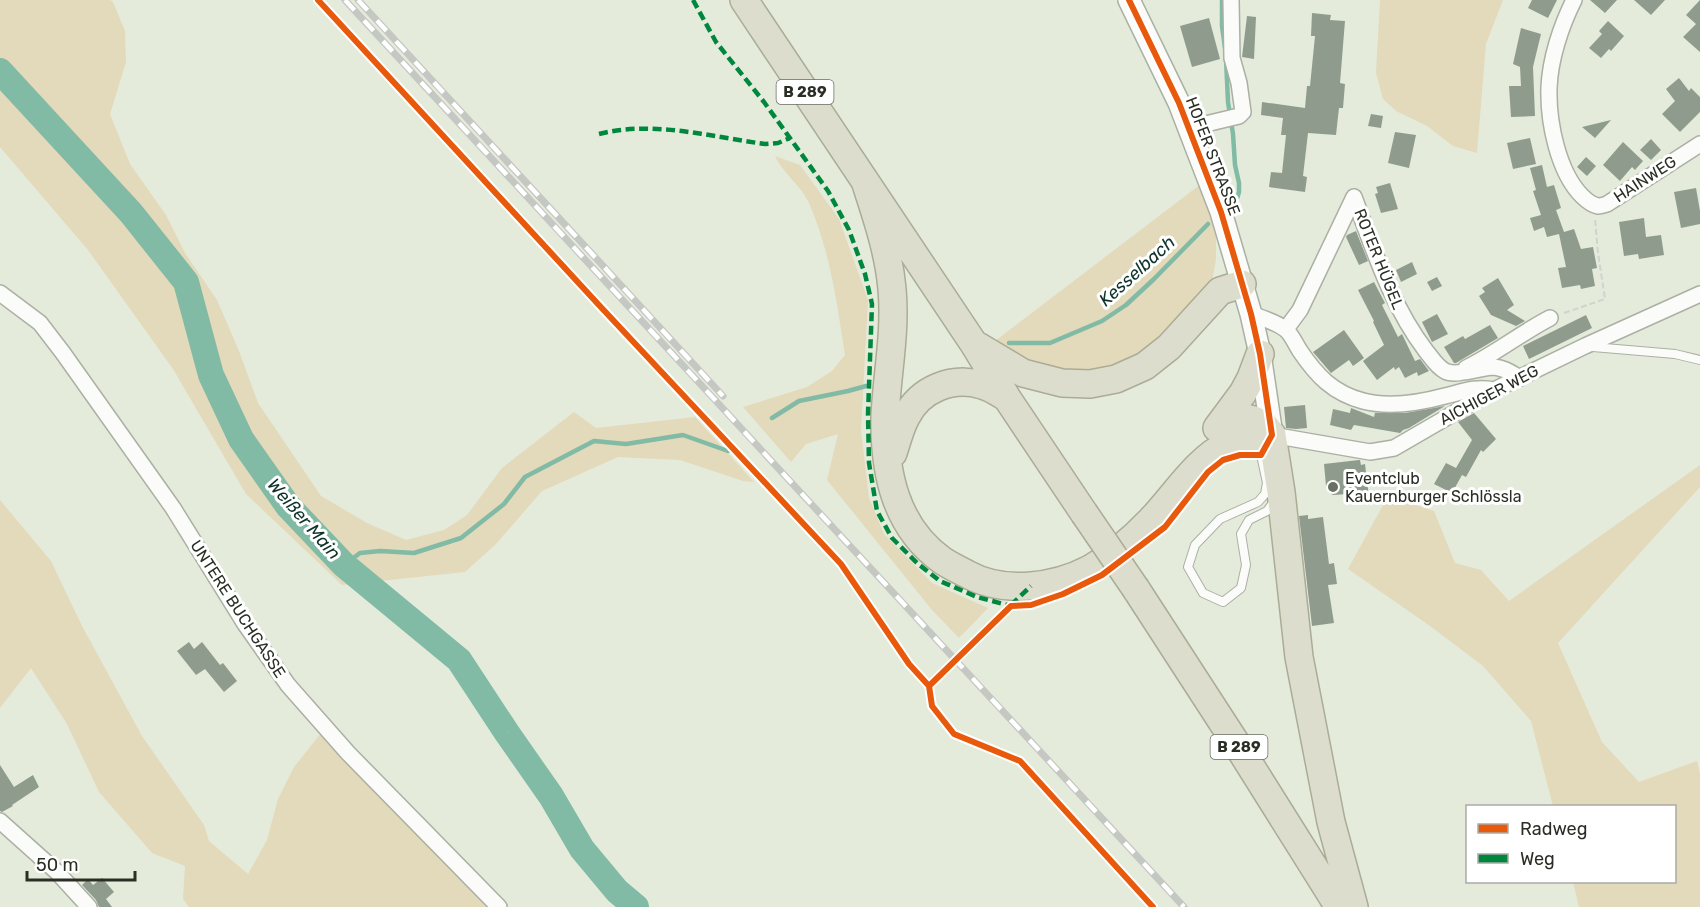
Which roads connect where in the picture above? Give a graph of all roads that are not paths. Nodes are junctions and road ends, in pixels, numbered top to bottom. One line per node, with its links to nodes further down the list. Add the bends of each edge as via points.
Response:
1 (744, 0): 7 (highway, B 289)
2 (1129, 0): 5 (street, HOFER STRASSE)
3 (1231, 0): 5 (street, via 1232,58 1243,112)
4 (1574, 0): 6 (street, HAINWEG, via 1559,38 1549,90 1556,144 1574,188 1596,206 1607,204)
5 (1189, 128): 8 (street, HOFER STRASSE, via 1221,212)
6 (1700, 144)
7 (866, 183): 14 (highway, B 289); 24 (highway, via 882,232 892,290 892,347 885,417)
8 (1242, 284): 11 (street, HOFER STRASSE); 14 (highway, via 1220,291 1169,347 1144,366 1116,379 1090,384 1062,383 1033,376)
9 (0, 293): 29 (street, UNTERE BUCHGASSE, via 40,323 63,353 173,508 288,685 348,753)
10 (1700, 294): 15 (street, AICHIGER WEG)
11 (1251, 314): 13 (street); 16 (street, HOFER STRASSE)
12 (1550, 318): 18 (street)
13 (1286, 329): 18 (street, ROTER HÜGEL, via 1300,310 1354,197 1409,327 1443,370); 20 (street, via 1322,380 1363,401 1395,405 1473,389)
14 (974, 344): 21 (highway, B 289)
15 (1585, 346): 17 (lane); 19 (street, AICHIGER WEG)
16 (1260, 354): 22 (highway, via 1243,393); 23 (street, HOFER STRASSE)
17 (1700, 360)
18 (1457, 372): 19 (street, via 1492,367)
19 (1520, 378): 20 (street, AICHIGER WEG)
20 (1494, 390): 23 (street, AICHIGER WEG, via 1394,448 1370,452)
21 (1007, 398): 24 (highway, via 983,385 959,381 935,387 917,399 905,418); 30 (highway, B 289, bridge, via 1136,589)
22 (1221, 423): 23 (highway, via 1240,417 1254,420); 25 (highway)
23 (1272, 435): 25 (highway, via 1227,446 1210,456); 26 (highway); 26 (lane, via 1261,455 1267,483 1265,494 1258,502 1220,519 1195,545 1188,567 1203,593 1223,602 1240,588 1246,565 1240,534 1249,520 1267,511)
24 (888, 468): 25 (highway, via 900,511 914,534 943,561 977,579 1004,585 1062,581 1090,568 1150,521)
25 (1181, 485)
26 (1281, 492): 31 (highway, via 1299,657 1331,822)
27 (0, 821): 28 (street)
28 (89, 907)
29 (498, 907)
30 (1339, 907)
31 (1354, 907)

